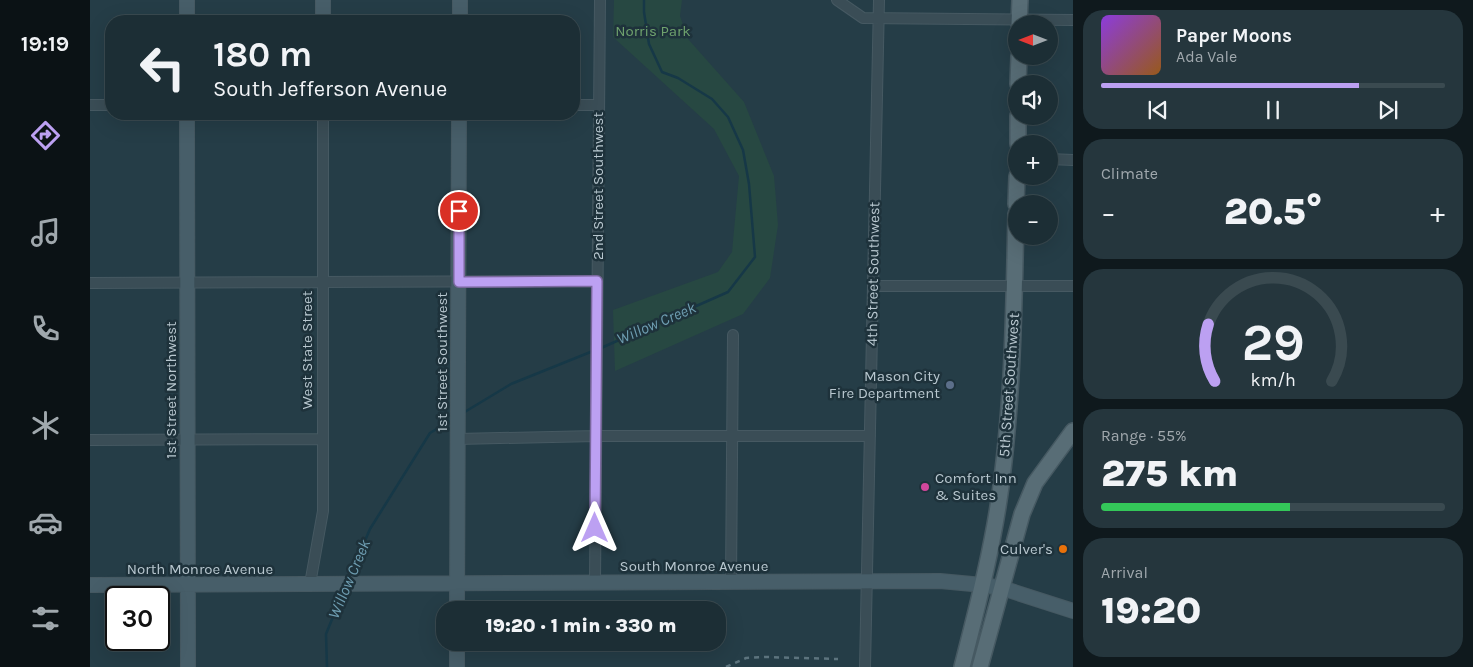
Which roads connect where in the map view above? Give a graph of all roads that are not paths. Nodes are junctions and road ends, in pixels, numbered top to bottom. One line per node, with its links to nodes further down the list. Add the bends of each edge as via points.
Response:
1 (187, 0): 8 (main road)
2 (323, 0): 9 (main road)
3 (460, 0): 10 (main road)
4 (600, 0): 19 (street, 2nd Street Southwest)
5 (837, 0): 12 (street, via 863,18)
6 (879, 0): 12 (street, 4th Street Southwest)
7 (1020, 0): 11 (main road)
8 (187, 15)
9 (323, 15)
10 (460, 15)
11 (1019, 15)
12 (878, 18): 15 (street); 31 (street, 4th Street Southwest)
13 (1073, 20): 14 (street)
14 (1058, 21)
15 (1008, 22)
16 (90, 105): 17 (street)
17 (105, 105)
18 (580, 105): 19 (street)
19 (598, 105): 26 (street, 2nd Street Southwest)
20 (187, 120): 27 (main road, 1st Street Northwest)
21 (323, 120): 28 (street, West State Street)
22 (459, 120): 29 (main road, 1st Street Southwest)
23 (1058, 159): 24 (street)
24 (1073, 160)
25 (1016, 245): 32 (main road, 5th Street Southwest)
26 (597, 281): 29 (street); 36 (street, 2nd Street Southwest)
27 (187, 282): 28 (street); 30 (street); 42 (main road, 1st Street Northwest)
28 (324, 282): 29 (street); 40 (street, West State Street)
29 (459, 282): 39 (main road, 1st Street Southwest)
30 (90, 283)
31 (873, 286): 32 (street); 38 (street, 4th Street Southwest)
32 (1015, 286): 33 (street); 50 (main road, 5th Street Southwest, via 1007,440)
33 (1073, 286)
34 (733, 335): 37 (street)
35 (1073, 431): 51 (main road, via 1035,483 1022,514)
36 (596, 436): 37 (street); 39 (street); 45 (street, 2nd Street Southwest)
37 (733, 436): 38 (street); 43 (street)
38 (870, 436): 44 (street, 4th Street Southwest)
39 (458, 438): 47 (main road, 1st Street Southwest)
40 (323, 439): 42 (street); 46 (street, West State Street, via 324,511)
41 (90, 440): 42 (street)
42 (188, 440): 49 (main road, 1st Street Northwest)
43 (731, 582): 44 (main road, South Monroe Avenue); 45 (main road, South Monroe Avenue)
44 (866, 582): 50 (main road, South Monroe Avenue, via 940,581); 57 (street, 4th Street Southwest)
45 (595, 583): 47 (main road, South Monroe Avenue)
46 (314, 584): 47 (main road, South Monroe Avenue); 49 (main road, North Monroe Avenue)
47 (458, 584): 52 (main road, 1st Street Southwest)
48 (90, 585): 49 (main road, North Monroe Avenue)
49 (188, 585): 55 (main road, 1st Street Northwest)
50 (983, 585): 51 (main road, South Monroe Avenue); 58 (main road)
51 (1002, 588): 53 (main road, South Monroe Avenue); 59 (main road)
52 (457, 601)
53 (1073, 612)
54 (457, 651): 56 (main road)
55 (188, 667)
56 (456, 667)
57 (865, 667)
58 (962, 667)
59 (980, 667)

